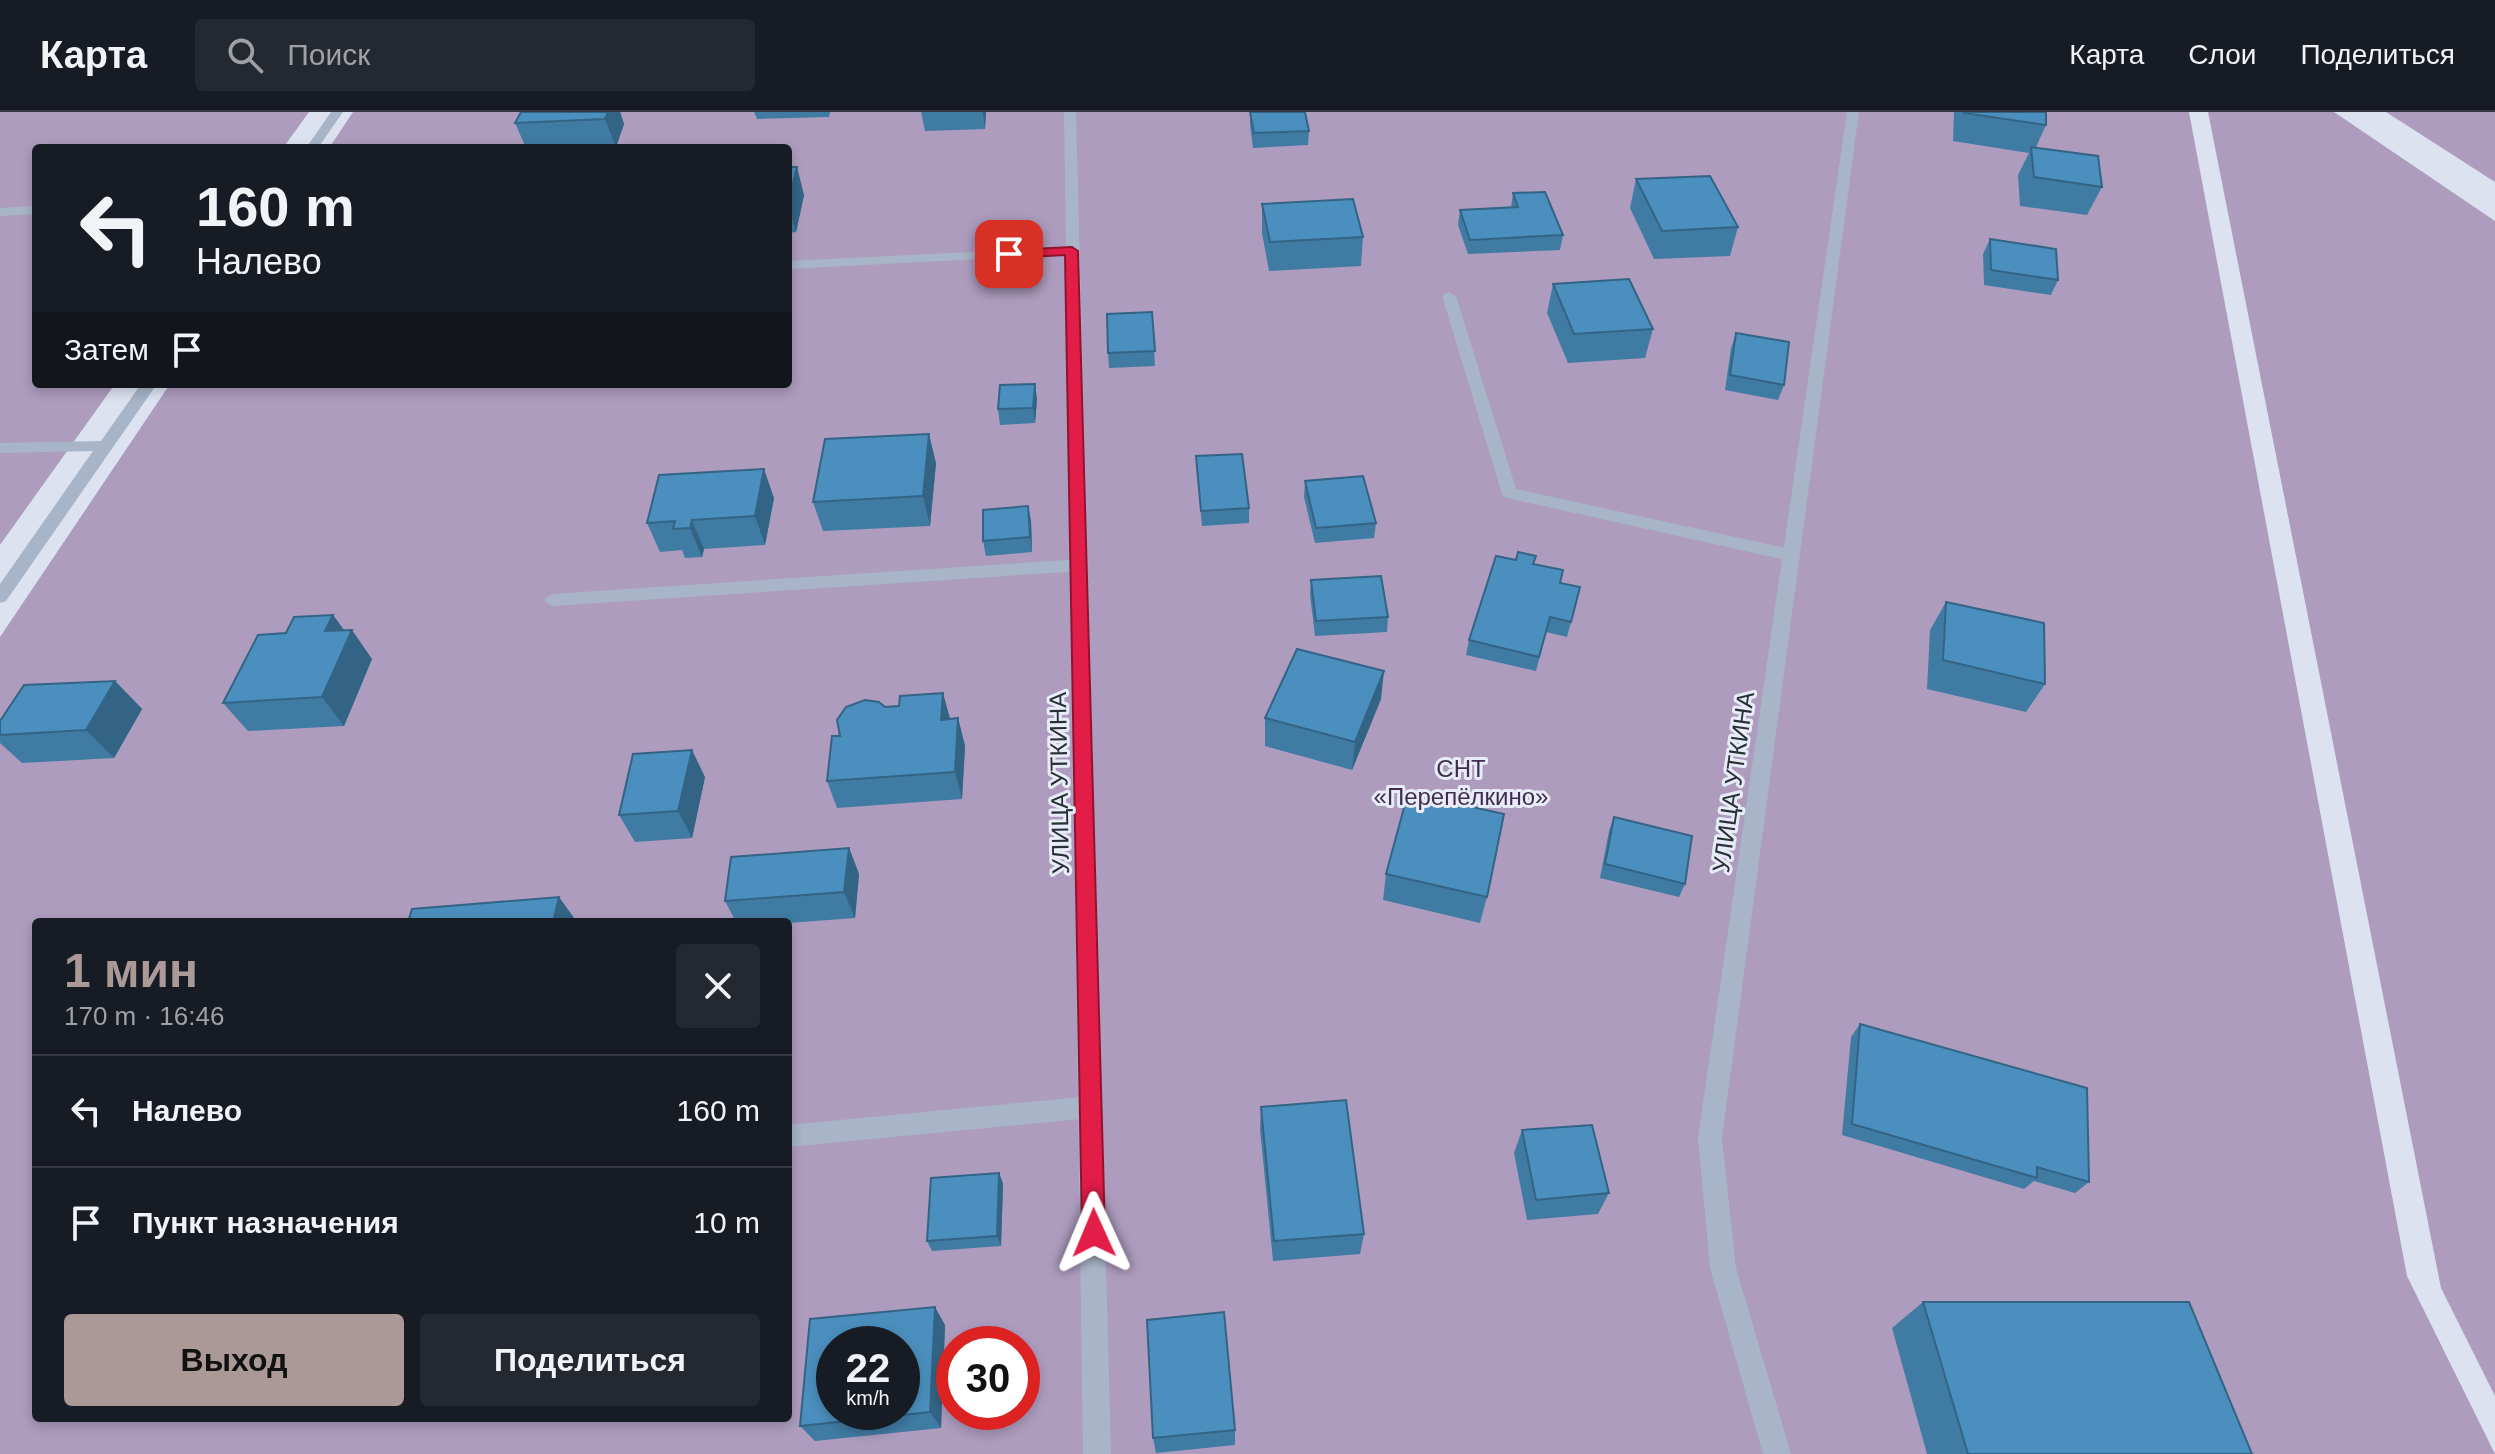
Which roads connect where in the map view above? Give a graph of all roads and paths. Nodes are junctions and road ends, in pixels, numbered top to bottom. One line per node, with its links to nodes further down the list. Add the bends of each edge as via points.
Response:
1 (337, 112): 4 (street)
2 (1070, 112): 7 (street, УЛИЦА УТКИНА)
3 (1853, 112): 13 (street, УЛИЦА УТКИНА)
4 (315, 144)
5 (32, 210): 6 (street)
6 (0, 212)
7 (1072, 251): 8 (street); 14 (street, УЛИЦА УТКИНА)
8 (792, 265)
9 (1449, 296): 13 (street, via 1509,493)
10 (146, 388): 11 (street)
11 (106, 446): 12 (street); 15 (street)
12 (0, 448)
13 (1790, 555): 20 (street, УЛИЦА УТКИНА, via 1710,1138 1723,1268)
14 (1081, 565): 16 (street); 17 (street, УЛИЦА УТКИНА)
15 (0, 597)
16 (552, 600)
17 (1092, 1107): 18 (street); 19 (street, УЛИЦА УТКИНА)
18 (792, 1136)
19 (1097, 1454)
20 (1777, 1454)

